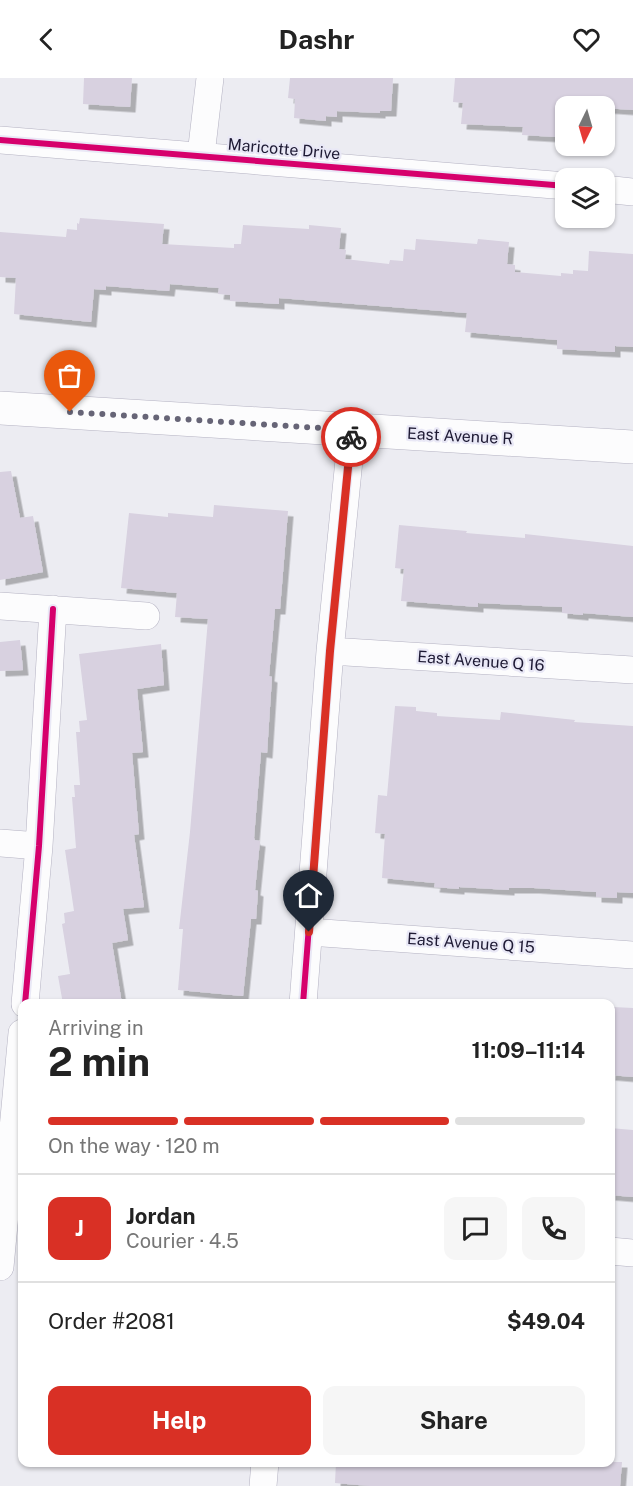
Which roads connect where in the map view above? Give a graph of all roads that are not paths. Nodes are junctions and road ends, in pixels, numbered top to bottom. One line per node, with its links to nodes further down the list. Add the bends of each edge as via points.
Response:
1 (210, 78): 3 (street)
2 (0, 140): 3 (street, Maricotte Drive)
3 (201, 155): 4 (street, Maricotte Drive)
4 (555, 185)
5 (615, 190): 6 (street)
6 (633, 192)
7 (0, 408): 8 (main road, East Avenue R)
8 (352, 430): 9 (main road, East Avenue R); 13 (street)
9 (633, 447)
10 (0, 606): 11 (street)
11 (53, 609): 12 (street); 16 (street)
12 (146, 616)
13 (330, 651): 14 (street, East Avenue Q 16); 17 (street)
14 (633, 670)
15 (0, 843): 16 (street)
16 (39, 846): 19 (street)
17 (309, 932): 18 (street, East Avenue Q 15); 20 (street)
18 (633, 955)
19 (25, 999)
20 (303, 999)
21 (18, 1053): 22 (street)
22 (8, 1103): 25 (street)
23 (615, 1251): 24 (street)
24 (633, 1253)
25 (0, 1267)
26 (265, 1467): 27 (street)
27 (263, 1486)

